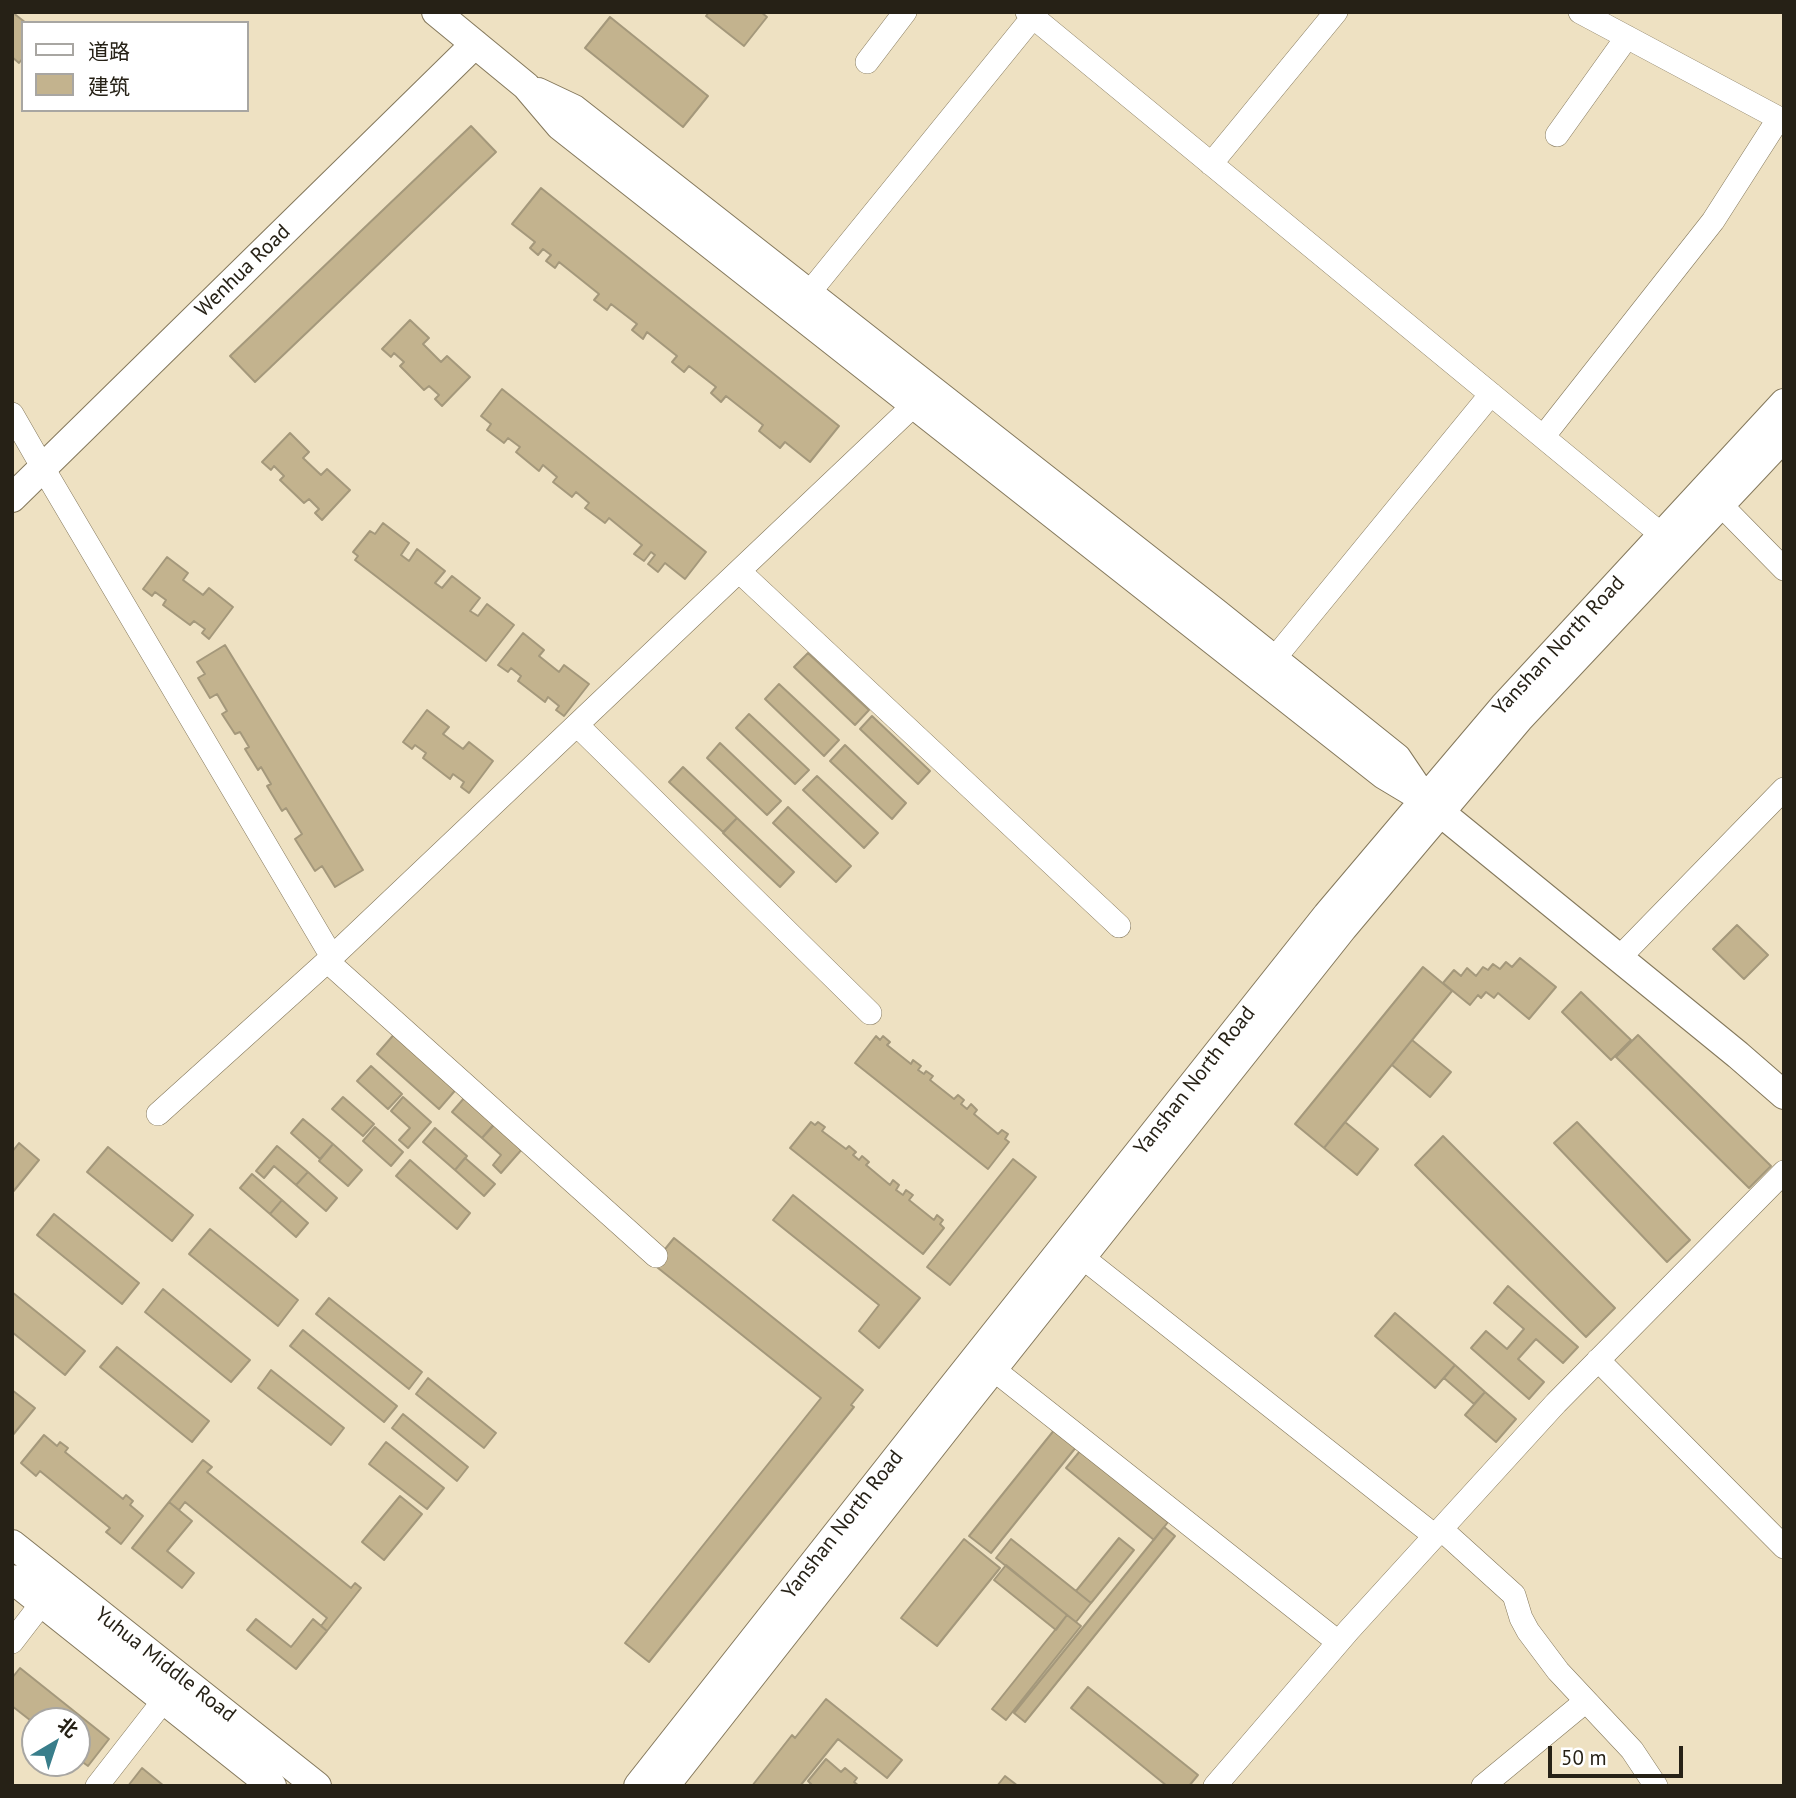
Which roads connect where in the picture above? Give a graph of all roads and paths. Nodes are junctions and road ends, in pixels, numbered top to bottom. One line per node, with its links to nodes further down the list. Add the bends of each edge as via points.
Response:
1 (436, 12): 7 (main road)
2 (905, 12): 8 (street)
3 (1336, 12): 12 (street)
4 (1580, 12): 6 (street)
5 (1032, 14): 12 (street); 13 (street)
6 (1621, 26): 10 (street); 11 (street)
7 (475, 44): 9 (main road); 20 (main road, Wenhua Road)
8 (867, 62)
9 (526, 86): 13 (main road, via 574,109); 16 (main road, via 561,126)
10 (1782, 119): 18 (street, via 1713,221)
11 (1557, 135)
12 (1211, 164): 14 (street)
13 (808, 293): 26 (main road)
14 (1491, 394): 18 (street); 26 (street)
15 (1784, 403): 23 (main road, Yanshan North Road)
16 (915, 404): 25 (street); 29 (main road, via 1384,775)
17 (12, 414): 20 (street)
18 (1543, 437): 23 (street)
19 (1784, 437): 22 (main road, Yanshan North Road)
20 (43, 468): 21 (main road, Wenhua Road); 32 (street)
21 (12, 498)
22 (1721, 505): 24 (street); 29 (main road, Yanshan North Road)
23 (1662, 535): 29 (main road, Yanshan North Road, via 1504,706)
24 (1784, 569)
25 (740, 572): 27 (street); 30 (street)
26 (1274, 659): 29 (main road, via 1397,758)
27 (577, 725): 32 (street); 33 (street)
28 (1784, 789): 31 (street)
29 (1432, 805): 31 (main road); 38 (main road, Yanshan North Road, via 1343,928); 53 (main road, Yanshan North Road, via 1327,915)
30 (1119, 926)
31 (1619, 958): 34 (main road)
32 (329, 959): 35 (street); 37 (street)
33 (870, 1013)
34 (1784, 1095)
35 (158, 1114)
36 (1784, 1172): 39 (street)
37 (656, 1256)
38 (1082, 1257): 40 (main road, Yanshan North Road); 41 (street)
39 (1598, 1360): 41 (street); 43 (street)
40 (993, 1369): 47 (street); 54 (main road, Yanshan North Road)
41 (1438, 1532): 47 (street); 49 (street, via 1514,1595 1528,1631)
42 (12, 1544): 52 (main road, Yuhua Middle Road)
43 (1784, 1547)
44 (12, 1579): 45 (main road, Yuhua Middle Road)
45 (42, 1603): 46 (street); 48 (main road, Yuhua Middle Road)
46 (12, 1642)
47 (1338, 1642): 55 (street)
48 (164, 1700): 50 (street); 51 (main road, Yuhua Middle Road)
49 (1586, 1701): 56 (street); 57 (street, via 1632,1750)
50 (97, 1786)
51 (272, 1786)
52 (317, 1786)
53 (638, 1786)
54 (665, 1786)
55 (1215, 1786)
56 (1483, 1786)
57 (1656, 1786)

